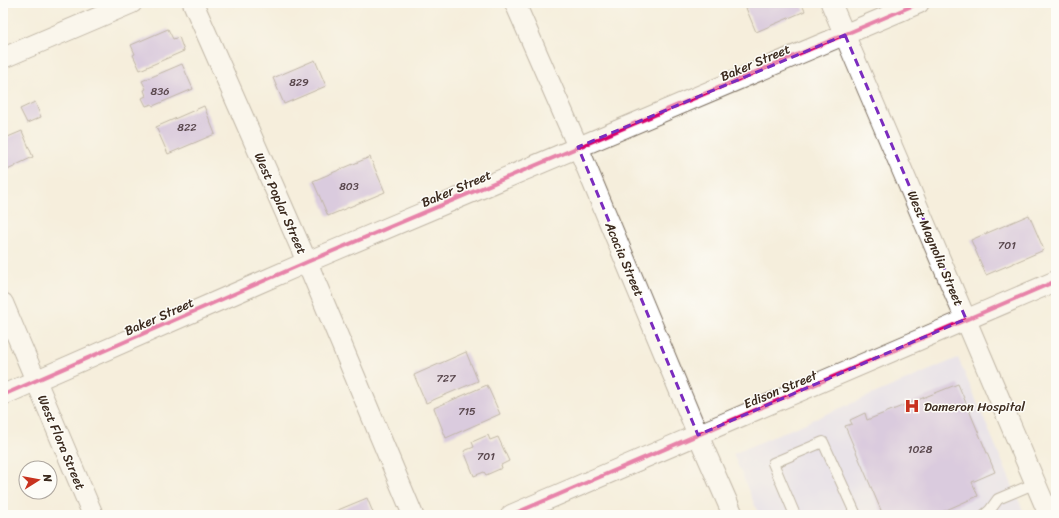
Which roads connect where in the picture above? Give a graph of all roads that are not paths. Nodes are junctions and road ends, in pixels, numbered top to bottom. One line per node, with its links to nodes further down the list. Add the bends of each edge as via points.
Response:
1 (132, 3): 7 (street)
2 (193, 3): 9 (street, West Poplar Street)
3 (515, 3): 8 (street, Acacia Street)
4 (832, 3): 6 (street, West Magnolia Street)
5 (919, 3): 6 (street, Baker Street)
6 (845, 35): 8 (street, Baker Street); 12 (street, West Magnolia Street)
7 (3, 58)
8 (578, 147): 9 (street, Baker Street); 15 (street, Acacia Street)
9 (307, 262): 13 (street, Baker Street); 19 (street, West Poplar Street)
10 (1056, 281): 12 (street, Edison Street)
11 (3, 303): 13 (street, West Flora Street)
12 (966, 319): 15 (street, Edison Street); 16 (street, West Magnolia Street)
13 (36, 381): 14 (street, Baker Street); 18 (street, West Flora Street)
14 (3, 395)
15 (698, 435): 20 (street, Edison Street); 21 (street, Acacia Street)
16 (1036, 483): 17 (lane, via 998,499); 24 (street, West Magnolia Street)
17 (989, 513)
18 (93, 515)
19 (413, 515)
20 (511, 515)
21 (733, 515)
22 (795, 515): 23 (lane, via 773,463 823,442)
23 (856, 515)
24 (1049, 515)

